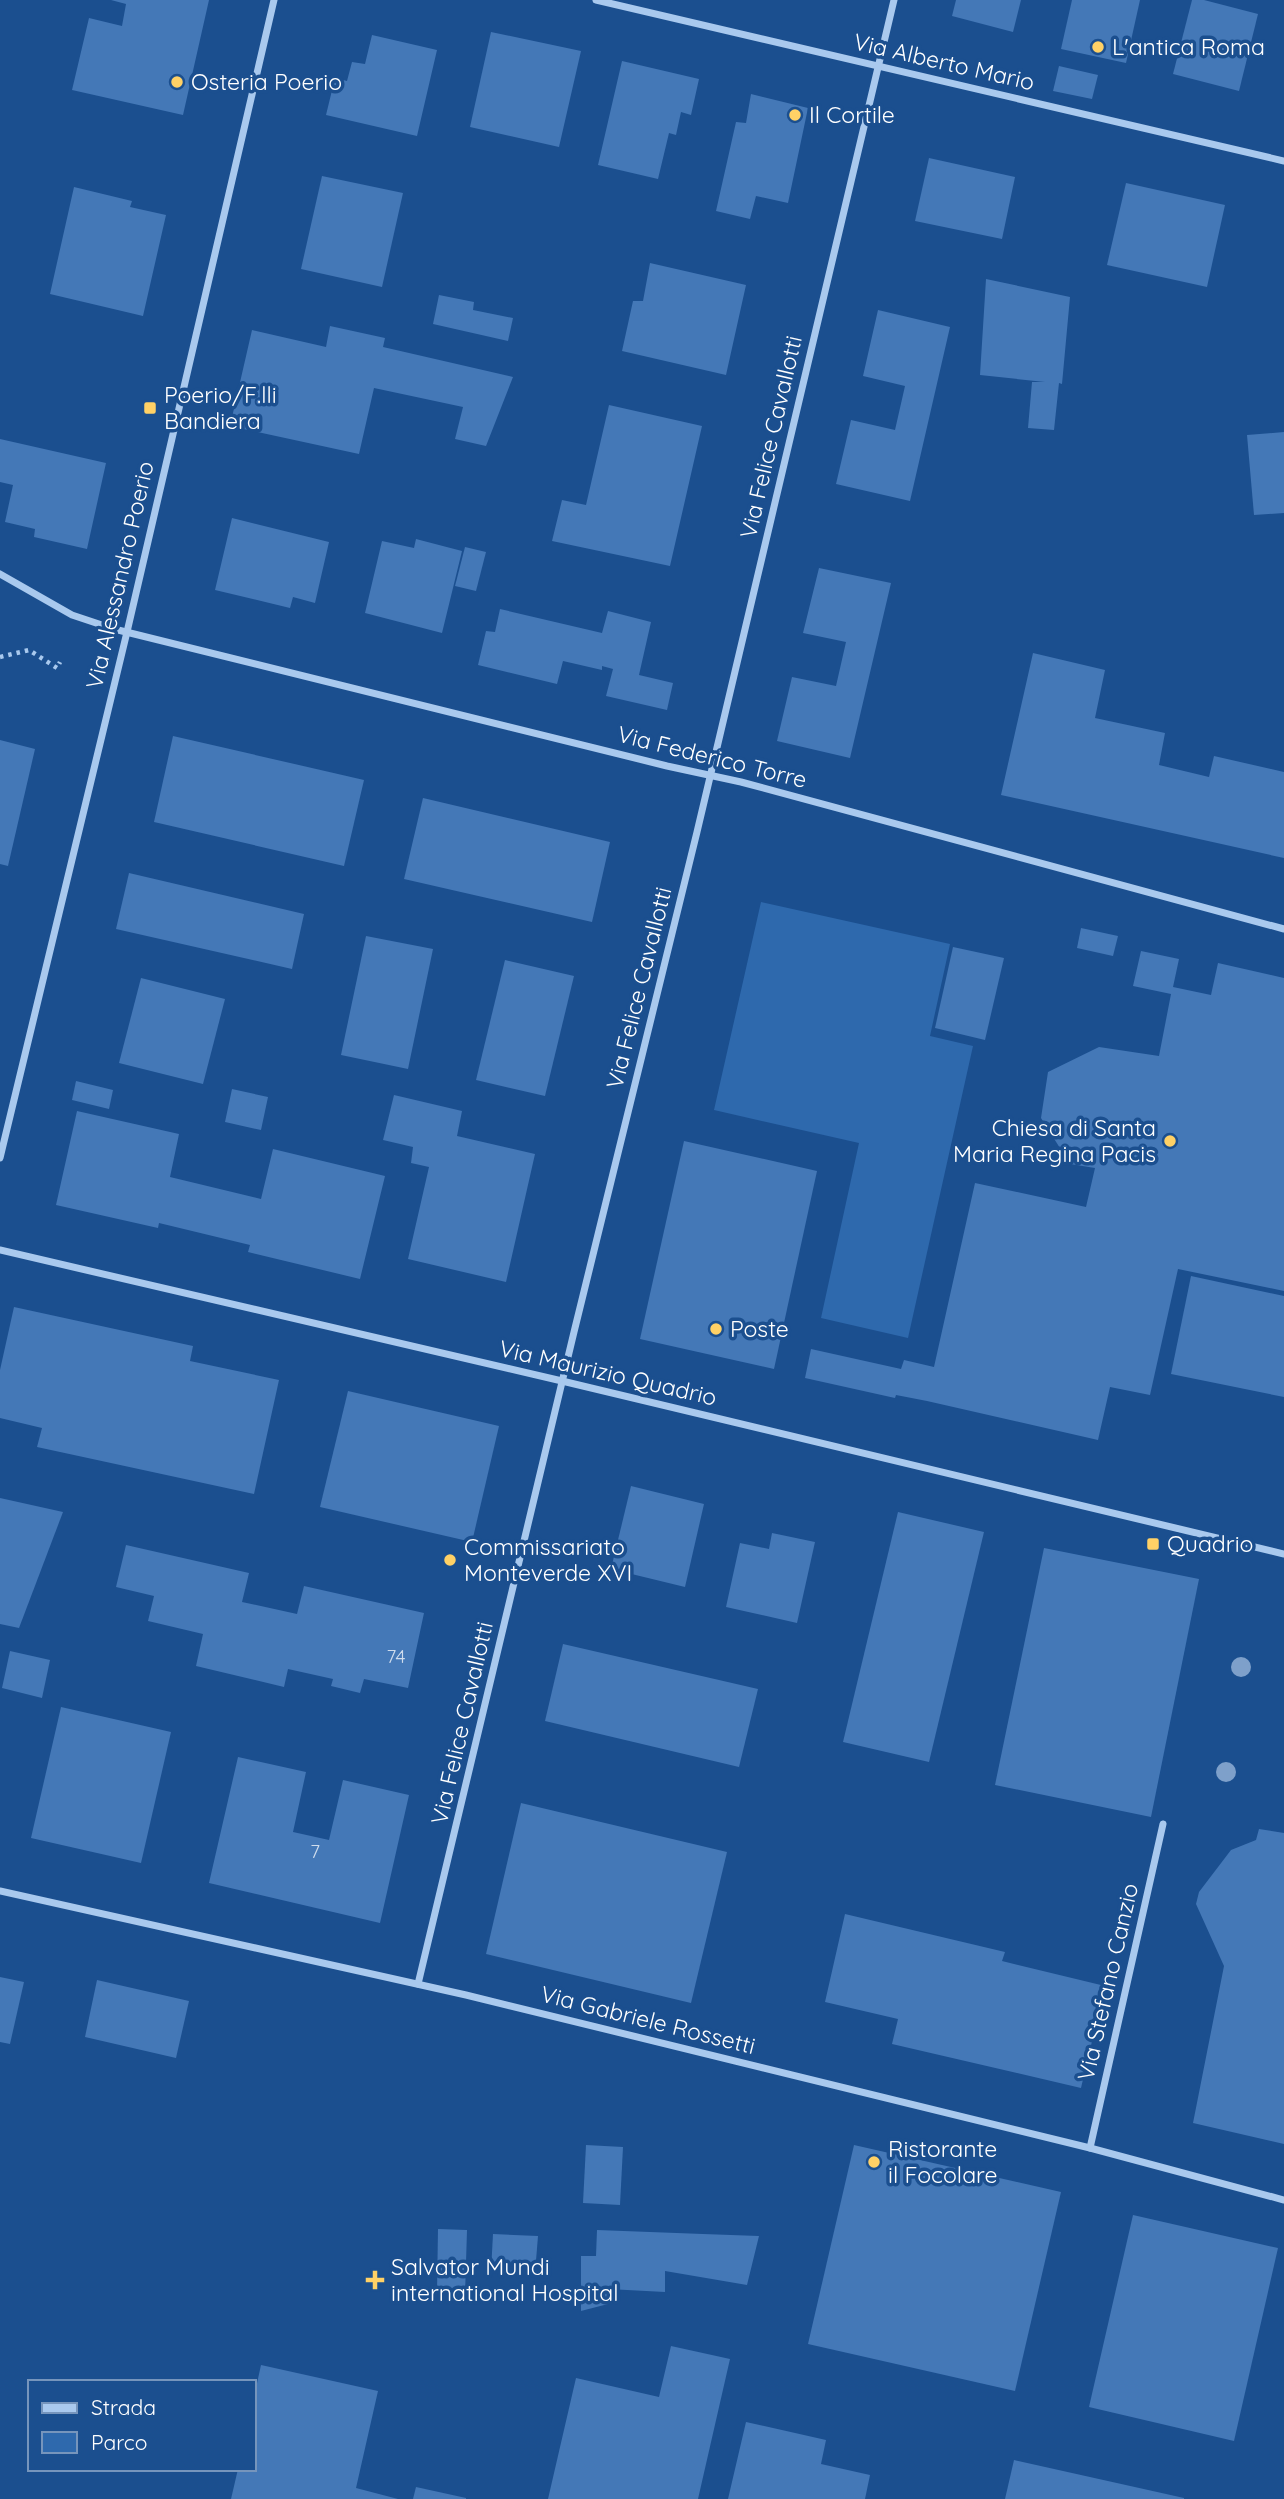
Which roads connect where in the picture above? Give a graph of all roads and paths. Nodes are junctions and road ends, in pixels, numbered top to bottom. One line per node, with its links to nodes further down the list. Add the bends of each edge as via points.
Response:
1 (274, 0): 7 (street, Via Alessandro Poerio)
2 (596, 0): 4 (street, Via Alberto Mario)
3 (894, 0): 4 (street, Via Felice Cavallotti)
4 (878, 66): 5 (street, Via Alberto Mario); 10 (street, Via Felice Cavallotti)
5 (1284, 161)
6 (0, 574): 7 (street, Via Federico Torre, via 72,615)
7 (127, 632): 10 (street, Via Federico Torre); 12 (street, Via Alessandro Poerio)
8 (0, 657): 9 (path, via 29,650 57,668)
9 (60, 662)
10 (710, 775): 11 (street, Via Federico Torre); 14 (street, Via Felice Cavallotti)
11 (1284, 929)
12 (0, 1158)
13 (0, 1250): 14 (street, Via Maurizio Quadrio)
14 (562, 1381): 15 (street, Via Maurizio Quadrio); 18 (street, Via Felice Cavallotti)
15 (1284, 1554)
16 (1163, 1824): 19 (street, Via Stefano Canzio)
17 (0, 1891): 18 (street, Via Gabriele Rossetti)
18 (418, 1984): 19 (street, Via Gabriele Rossetti)
19 (1090, 2148): 20 (street, Via Gabriele Rossetti)
20 (1284, 2200)

